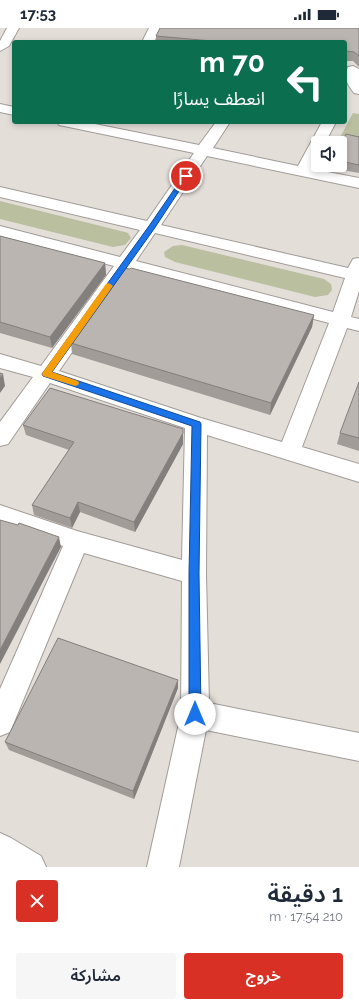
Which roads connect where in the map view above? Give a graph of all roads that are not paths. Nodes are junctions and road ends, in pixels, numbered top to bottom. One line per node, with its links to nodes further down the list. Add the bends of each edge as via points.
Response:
1 (13, 28): 4 (street)
2 (155, 28): 3 (street)
3 (149, 40)
4 (5, 44)
5 (354, 76): 6 (street)
6 (347, 90)
7 (0, 108): 8 (street)
8 (12, 111)
9 (82, 124): 12 (street)
10 (223, 124): 13 (street)
11 (328, 124): 14 (street)
12 (110, 127): 13 (street)
13 (203, 151): 14 (street); 17 (street)
14 (303, 171): 15 (street)
15 (359, 183)
16 (0, 192): 17 (street)
17 (151, 227): 19 (street); 20 (street)
18 (0, 231): 19 (street)
19 (126, 263): 21 (street); 24 (street)
20 (358, 271): 21 (street)
21 (340, 320): 22 (street); 27 (street)
22 (359, 325)
23 (0, 361): 24 (street)
24 (46, 374): 25 (street); 26 (street)
25 (196, 424): 27 (street); 31 (street)
26 (0, 438)
27 (289, 452): 28 (street)
28 (359, 473)
29 (0, 514): 30 (street)
30 (77, 541): 31 (street); 33 (street)
31 (194, 574): 32 (street)
32 (195, 714): 34 (street); 37 (street)
33 (0, 722)
34 (359, 747)
35 (0, 850): 36 (street)
36 (30, 867)
37 (164, 867)

